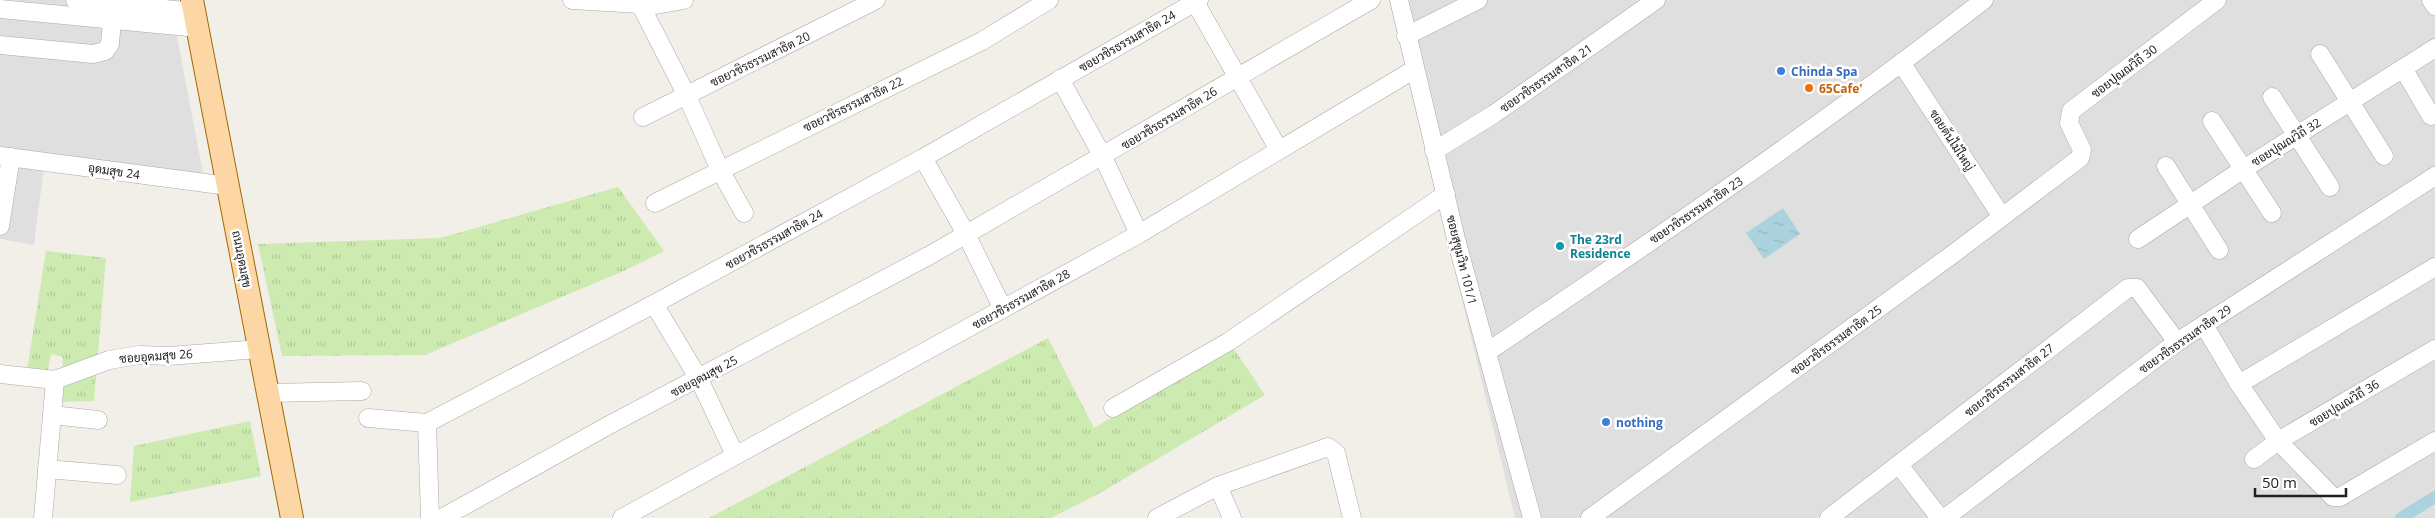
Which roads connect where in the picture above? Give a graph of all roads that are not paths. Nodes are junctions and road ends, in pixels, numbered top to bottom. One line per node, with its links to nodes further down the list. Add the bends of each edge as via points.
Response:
1 (75, 0): 18 (street)
2 (572, 0): 14 (street)
3 (684, 0): 14 (street, via 671,4)
4 (876, 0): 28 (street, ซอยวชิรธรรมสาธิต 20)
5 (1049, 0): 43 (street, ซอยวชิรธรรมสาธิต 22, via 982,41)
6 (1371, 0): 26 (street, ซอยวชิรธรรมสาธิต 26)
7 (1399, 0): 19 (street, ซอยสุขุมวิท 101/1)
8 (1478, 0): 19 (street)
9 (1656, 0): 36 (street, ซอยวชิรธรรมสาธิต 21, via 1494,114)
10 (1984, 0): 23 (street, ซอยวชิรธรรมสาธิต 23)
11 (2217, 0): 41 (street, ซอยปุณณวิถี 30, via 2071,111 2069,124 2082,150)
12 (2431, 0): 15 (street)
13 (1197, 1): 26 (street); 27 (street, ซอยวชิรธรรมสาธิต 24)
14 (640, 4): 28 (street)
15 (2435, 6)
16 (0, 9): 18 (street)
17 (195, 13): 18 (street); 46 (main road, ถนนอุดมสุข)
18 (118, 15): 20 (street, via 105,51 93,54)
19 (1406, 36): 25 (street, ซอยสุขุมวิท 101/1)
20 (0, 45)
21 (2435, 48): 24 (street, ซอยปุณณวิถี 32)
22 (2320, 54): 30 (street)
23 (1902, 64): 53 (street, ซอยต้นไม้ใหญ่); 66 (street, ซอยวชิรธรรมสาธิต 23, via 1756,170)
24 (2403, 68): 30 (street, ซอยปุณณวิถี 32); 31 (street)
25 (1414, 69): 35 (street, ซอยวชิรธรรมสาธิต 28); 36 (street, ซอยสุขุมวิท 101/1)
26 (1238, 77): 35 (street); 39 (street, ซอยวชิรธรรมสาธิต 26)
27 (1060, 79): 39 (street); 40 (street, ซอยวชิรธรรมสาธิต 24)
28 (687, 96): 32 (street, ซอยวชิรธรรมสาธิต 20); 43 (street)
29 (2272, 97): 34 (street)
30 (2349, 102): 34 (street, ซอยปุณณวิถี 32); 38 (street)
31 (2431, 116)
32 (643, 117)
33 (2212, 121): 44 (street)
34 (2296, 136): 44 (street, ซอยปุณณวิถี 32); 47 (street)
35 (1279, 150): 56 (street, ซอยวชิรธรรมสาธิต 28)
36 (1434, 151): 48 (street, ซอยสุขุมวิท 101/1)
37 (5, 156): 46 (street, อุดมสุข 24); 54 (street)
38 (2384, 156)
39 (1103, 157): 55 (street, ซอยวชิรธรรมสาธิต 26); 56 (street)
40 (923, 158): 55 (street); 60 (street, ซอยวชิรธรรมสาธิต 24)
41 (2080, 158): 53 (street, ซอยวชิรธรรมสาธิต 25)
42 (2166, 166): 50 (street)
43 (720, 170): 49 (street, ซอยวชิรธรรมสาธิต 22); 51 (street)
44 (2242, 170): 50 (street, ซอยปุณณวิถี 32); 52 (street)
45 (2435, 176): 62 (street, ซอยวชิรธรรมสาธิต 29)
46 (228, 186): 64 (main road, ถนนอุดมสุข)
47 (2330, 186)
48 (1446, 194): 66 (street, ซอยสุขุมวิท 101/1); 73 (street, via 1228,342)
49 (655, 203)
50 (2191, 204): 57 (street, ซอยปุณณวิถี 32); 58 (street)
51 (744, 213)
52 (2272, 213)
53 (2002, 217): 95 (street, ซอยวชิรธรรมสาธิต 25)
54 (0, 226)
55 (966, 234): 61 (street); 69 (street, ซอยอุดมสุข 25)
56 (1139, 234): 61 (street, ซอยวชิรธรรมสาธิต 28)
57 (2138, 239)
58 (2219, 250)
59 (2435, 268): 70 (street)
60 (654, 304): 69 (street); 77 (street, ซอยวชิรธรรมสาธิต 24)
61 (1003, 309): 80 (street, ซอยวชิรธรรมสาธิต 28)
62 (2204, 325): 63 (street, ซอยวชิรธรรมสาธิต 29); 70 (street)
63 (2177, 342): 82 (street, ซอยวชิรธรรมสาธิต 27, via 2137,288 2128,288); 98 (street, ซอยวชิรธรรมสาธิต 29)
64 (260, 348): 68 (street, ซอยอุดมสุข 26, via 169,356 139,355 109,360); 72 (main road, ถนนอุดมสุข)
65 (2435, 349): 79 (street, ซอยปุณณวิถี 36)
66 (1487, 352): 94 (street, ซอยสุขุมวิท 101/1)
67 (0, 374): 68 (street, ซอยอุดมสุข 26)
68 (55, 380): 74 (street)
69 (699, 380): 80 (street); 89 (street, ซอยอุดมสุข 25, via 611,424)
70 (2240, 384): 79 (street)
71 (362, 391): 72 (street)
72 (269, 393): 87 (main road, ถนนอุดมสุข)
73 (1113, 408)
74 (52, 415): 76 (street); 83 (street)
75 (368, 418): 77 (street)
76 (98, 420)
77 (428, 423): 88 (street)
78 (2435, 441): 79 (street, via 2337,498 2329,496)
79 (2278, 442): 81 (street, ซอยปุณณวิถี 36)
80 (735, 455): 90 (street, ซอยวชิรธรรมสาธิต 28)
81 (2254, 459)
82 (1899, 465): 96 (street, ซอยวชิรธรรมสาธิต 27); 97 (street)
83 (47, 469): 84 (street); 86 (street)
84 (117, 475)
85 (1218, 486): 91 (street); 92 (street); 93 (street, via 1328,447 1336,453)
86 (43, 518)
87 (292, 518)
88 (430, 518)
89 (442, 518)
90 (622, 518)
91 (1157, 518)
92 (1232, 518)
93 (1352, 518)
94 (1532, 518)
95 (1590, 518)
96 (1829, 518)
97 (1940, 518)
98 (1945, 518)

